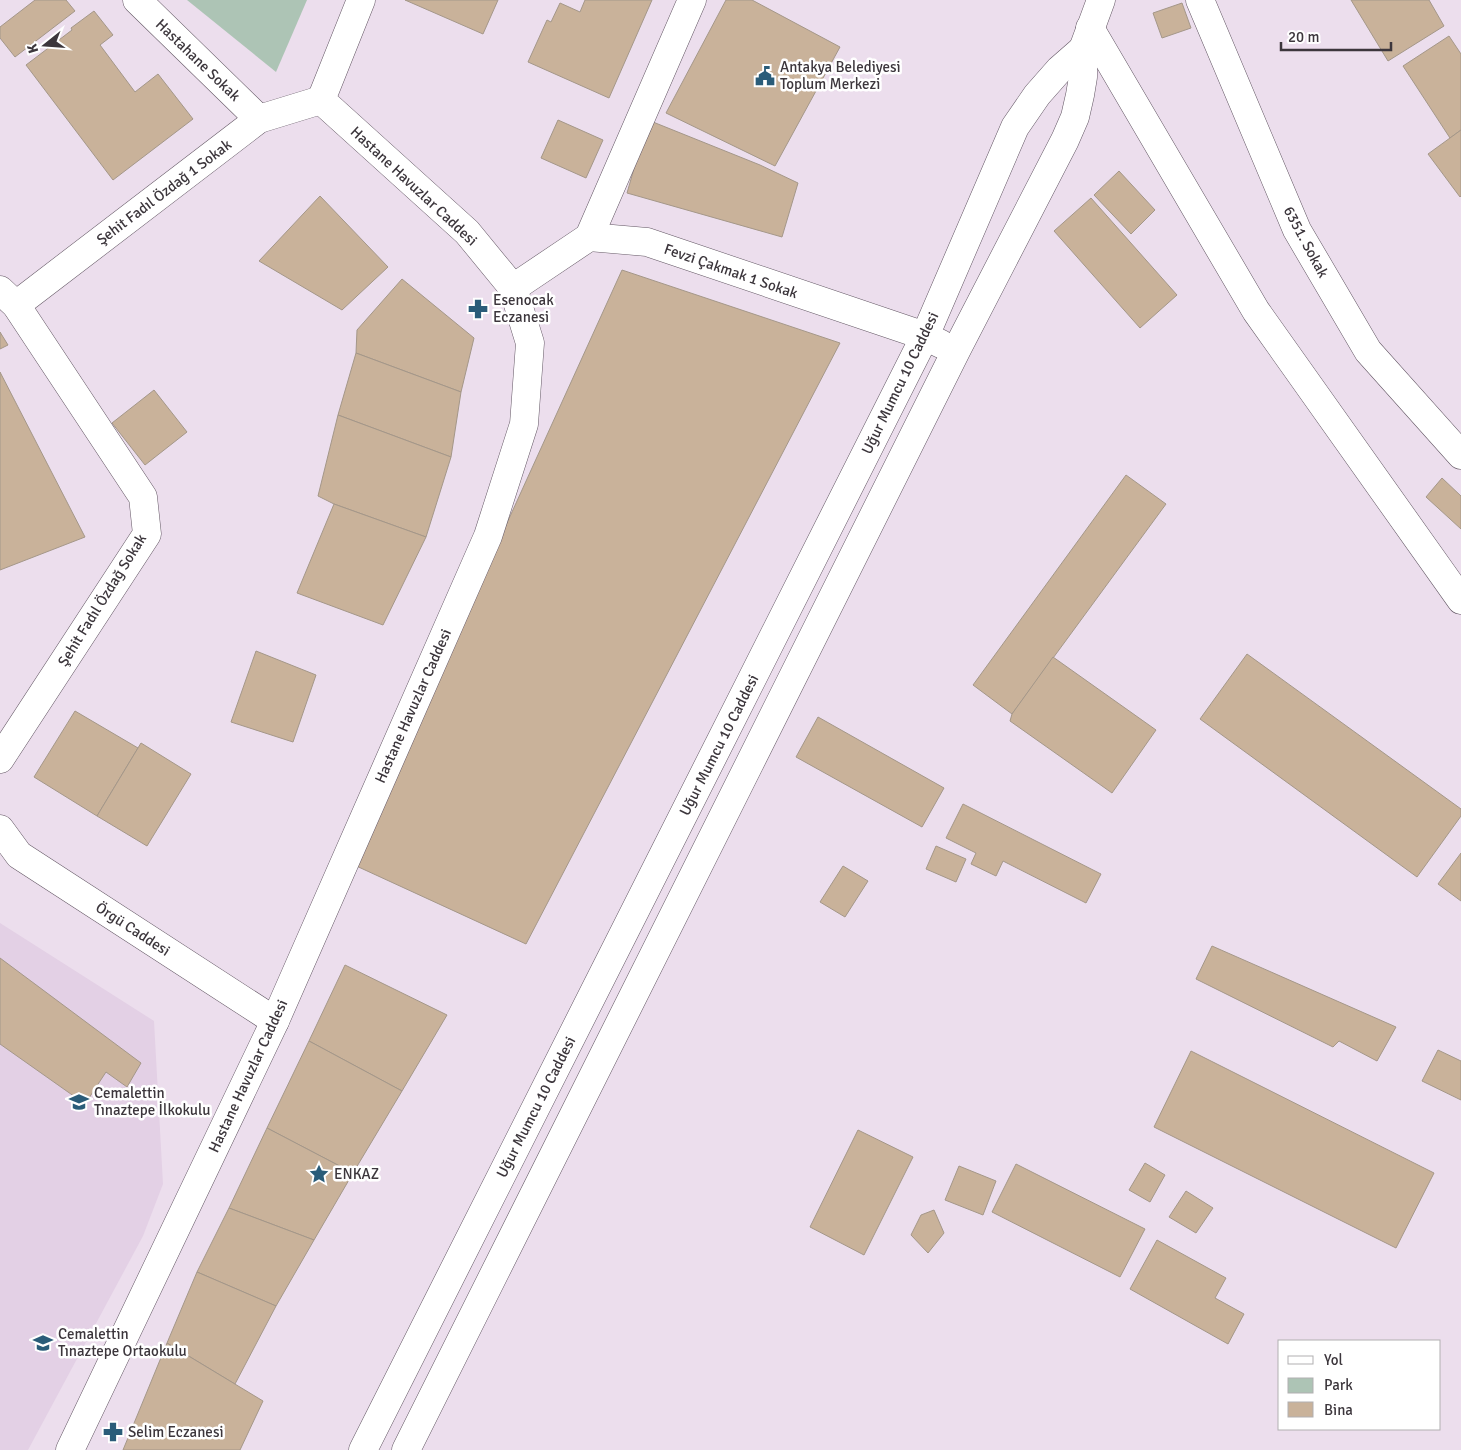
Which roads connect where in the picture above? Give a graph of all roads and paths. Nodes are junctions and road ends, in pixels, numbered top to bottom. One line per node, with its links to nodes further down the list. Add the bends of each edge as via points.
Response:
1 (137, 0): 8 (street, Hastahane Sokak)
2 (361, 0): 7 (street)
3 (692, 0): 9 (street)
4 (1101, 0): 6 (street, Uğur Mumcu 10 Caddesi)
5 (1200, 0): 14 (street, 6351. Sokak, via 1297,230 1368,351)
6 (1086, 39): 12 (street, Uğur Mumcu 10 Caddesi, via 1038,95 1015,128); 13 (street, Uğur Mumcu 10 Caddesi, via 1075,117); 15 (street, via 1256,312)
7 (322, 100): 8 (street, Şehit Fadıl Özdağ 1 Sokak); 10 (street, Hastane Havuzlar Caddesi, via 467,232)
8 (259, 119): 11 (street, Şehit Fadıl Özdağ 1 Sokak)
9 (589, 237): 10 (street); 12 (street, Fevzi Çakmak 1 Sokak, via 647,242)
10 (513, 288): 18 (street, Hastane Havuzlar Caddesi, via 530,343 524,424 488,536)
11 (8, 297): 16 (street, Şehit Fadıl Özdağ Sokak, via 143,497 147,534)
12 (925, 336): 13 (street, Fevzi Çakmak 1 Sokak); 20 (street, Uğur Mumcu 10 Caddesi)
13 (956, 351): 21 (street, Uğur Mumcu 10 Caddesi)
14 (1461, 455)
15 (1461, 600)
16 (0, 759)
17 (0, 829): 18 (street, Örgü Caddesi, via 19,855)
18 (275, 1021): 19 (street, Hastane Havuzlar Caddesi)
19 (70, 1450)
20 (363, 1450)
21 (406, 1450)

